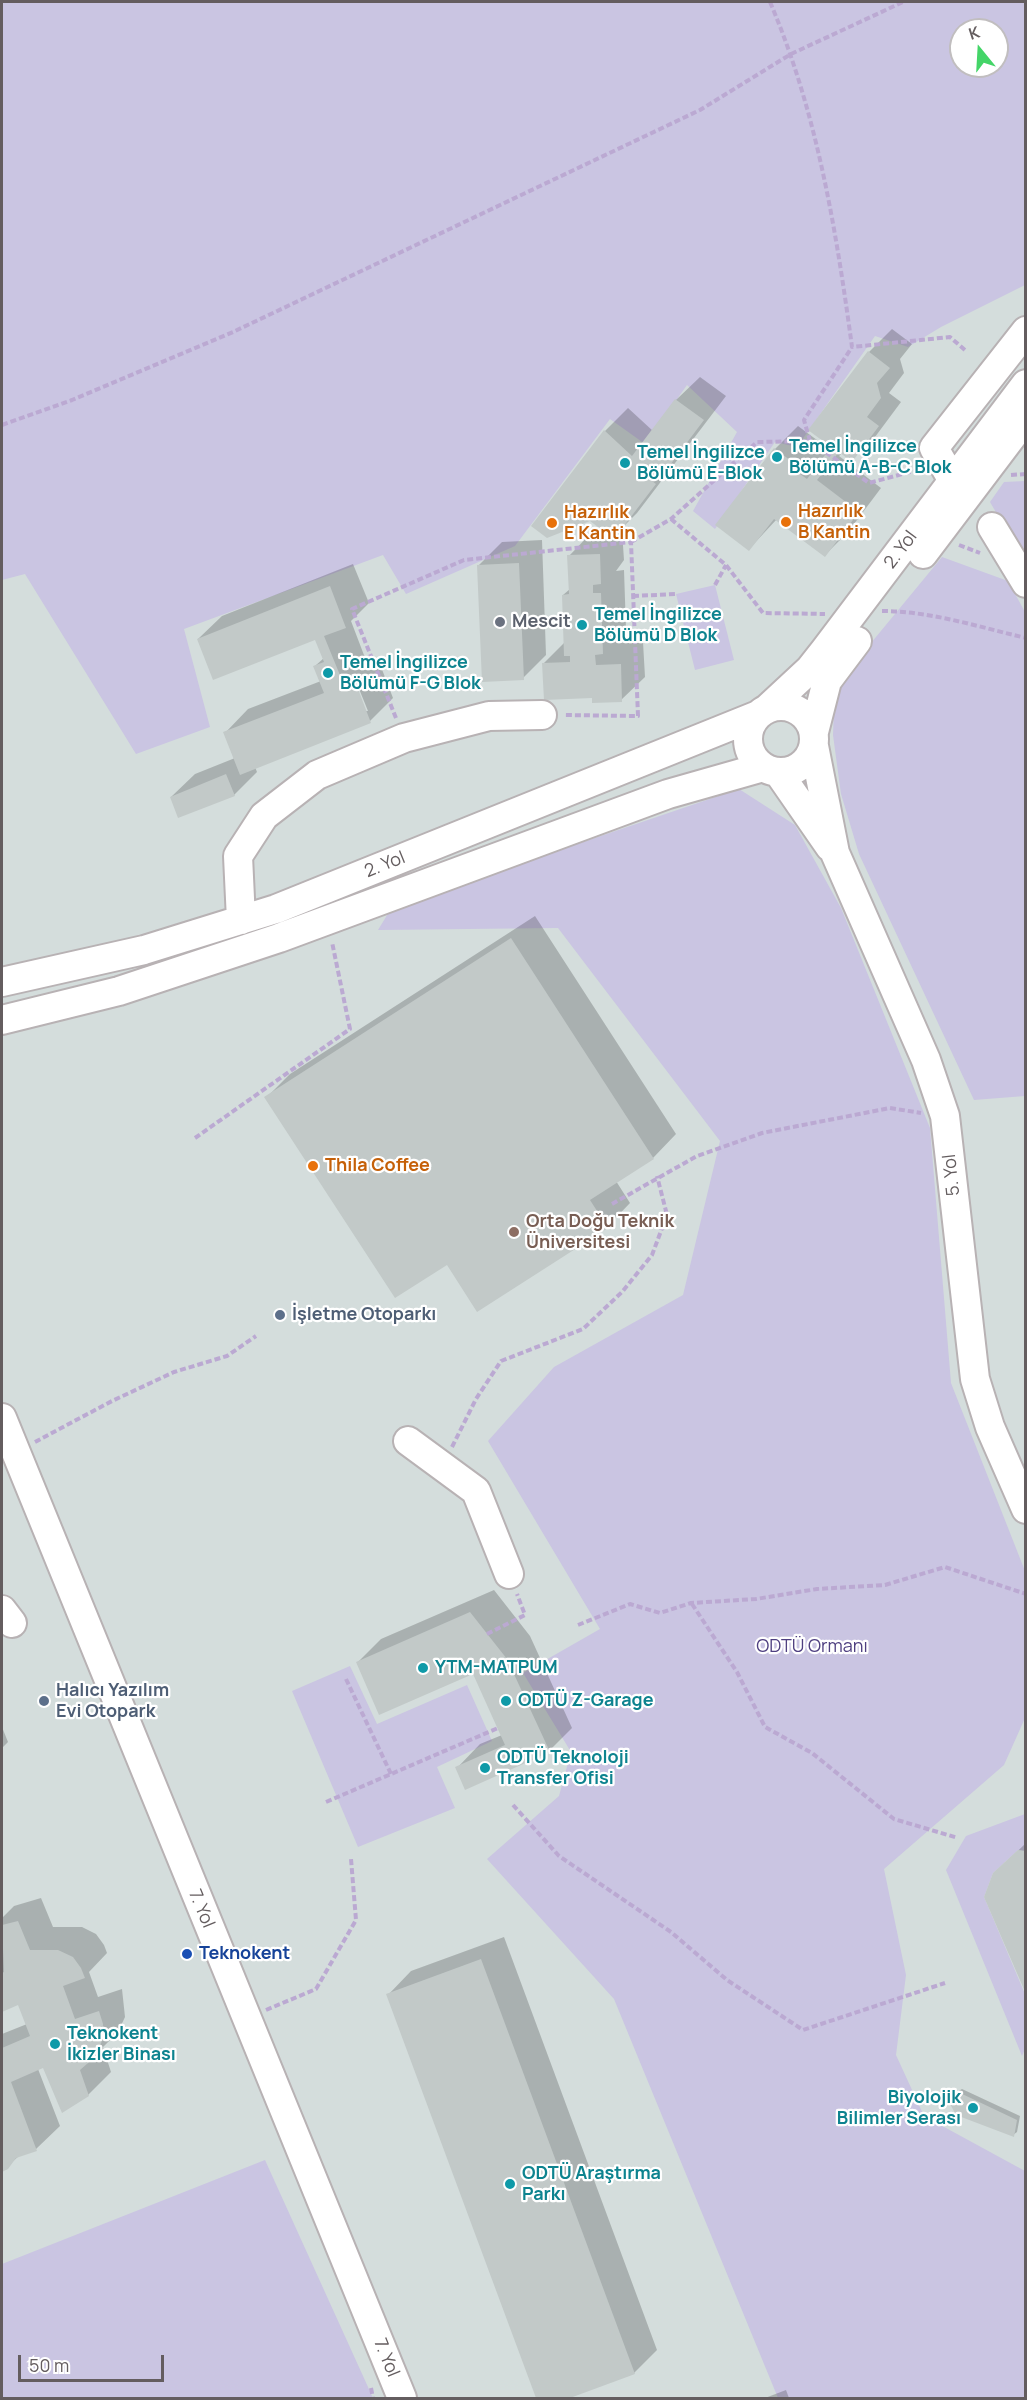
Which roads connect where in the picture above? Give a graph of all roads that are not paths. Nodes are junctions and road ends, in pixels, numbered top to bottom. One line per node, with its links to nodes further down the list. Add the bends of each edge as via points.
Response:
1 (1026, 330): 4 (street, via 934,448)
2 (1026, 384): 4 (street, 2. Yol)
3 (1026, 418): 4 (street, 2. Yol)
4 (955, 479): 7 (street, 2. Yol)
5 (990, 539): 6 (street)
6 (1021, 575)
7 (866, 613): 8 (street, 2. Yol); 10 (street, 2. Yol, via 827,681 819,702)
8 (763, 711): 10 (street, 2. Yol, via 777,706 797,709 810,723); 11 (street, 2. Yol, via 752,722 747,742 750,752); 13 (street, 2. Yol)
9 (542, 715): 13 (street, via 489,716 404,738 317,775 264,816 238,856)
10 (814, 739): 11 (street, 2. Yol, via 811,755 797,768); 12 (street, 5. Yol)
11 (770, 770): 12 (street, 5. Yol); 15 (street, 2. Yol, via 668,794 328,921 119,991)
12 (835, 853): 18 (street, 5. Yol, via 926,1060 945,1116 975,1379 990,1427)
13 (241, 920): 14 (street, 2. Yol, via 144,950)
14 (2, 982)
15 (2, 1020)
16 (2, 1418): 20 (street, 7. Yol)
17 (408, 1441): 19 (street, via 476,1491)
18 (1026, 1509)
19 (509, 1574)
20 (402, 2398)

